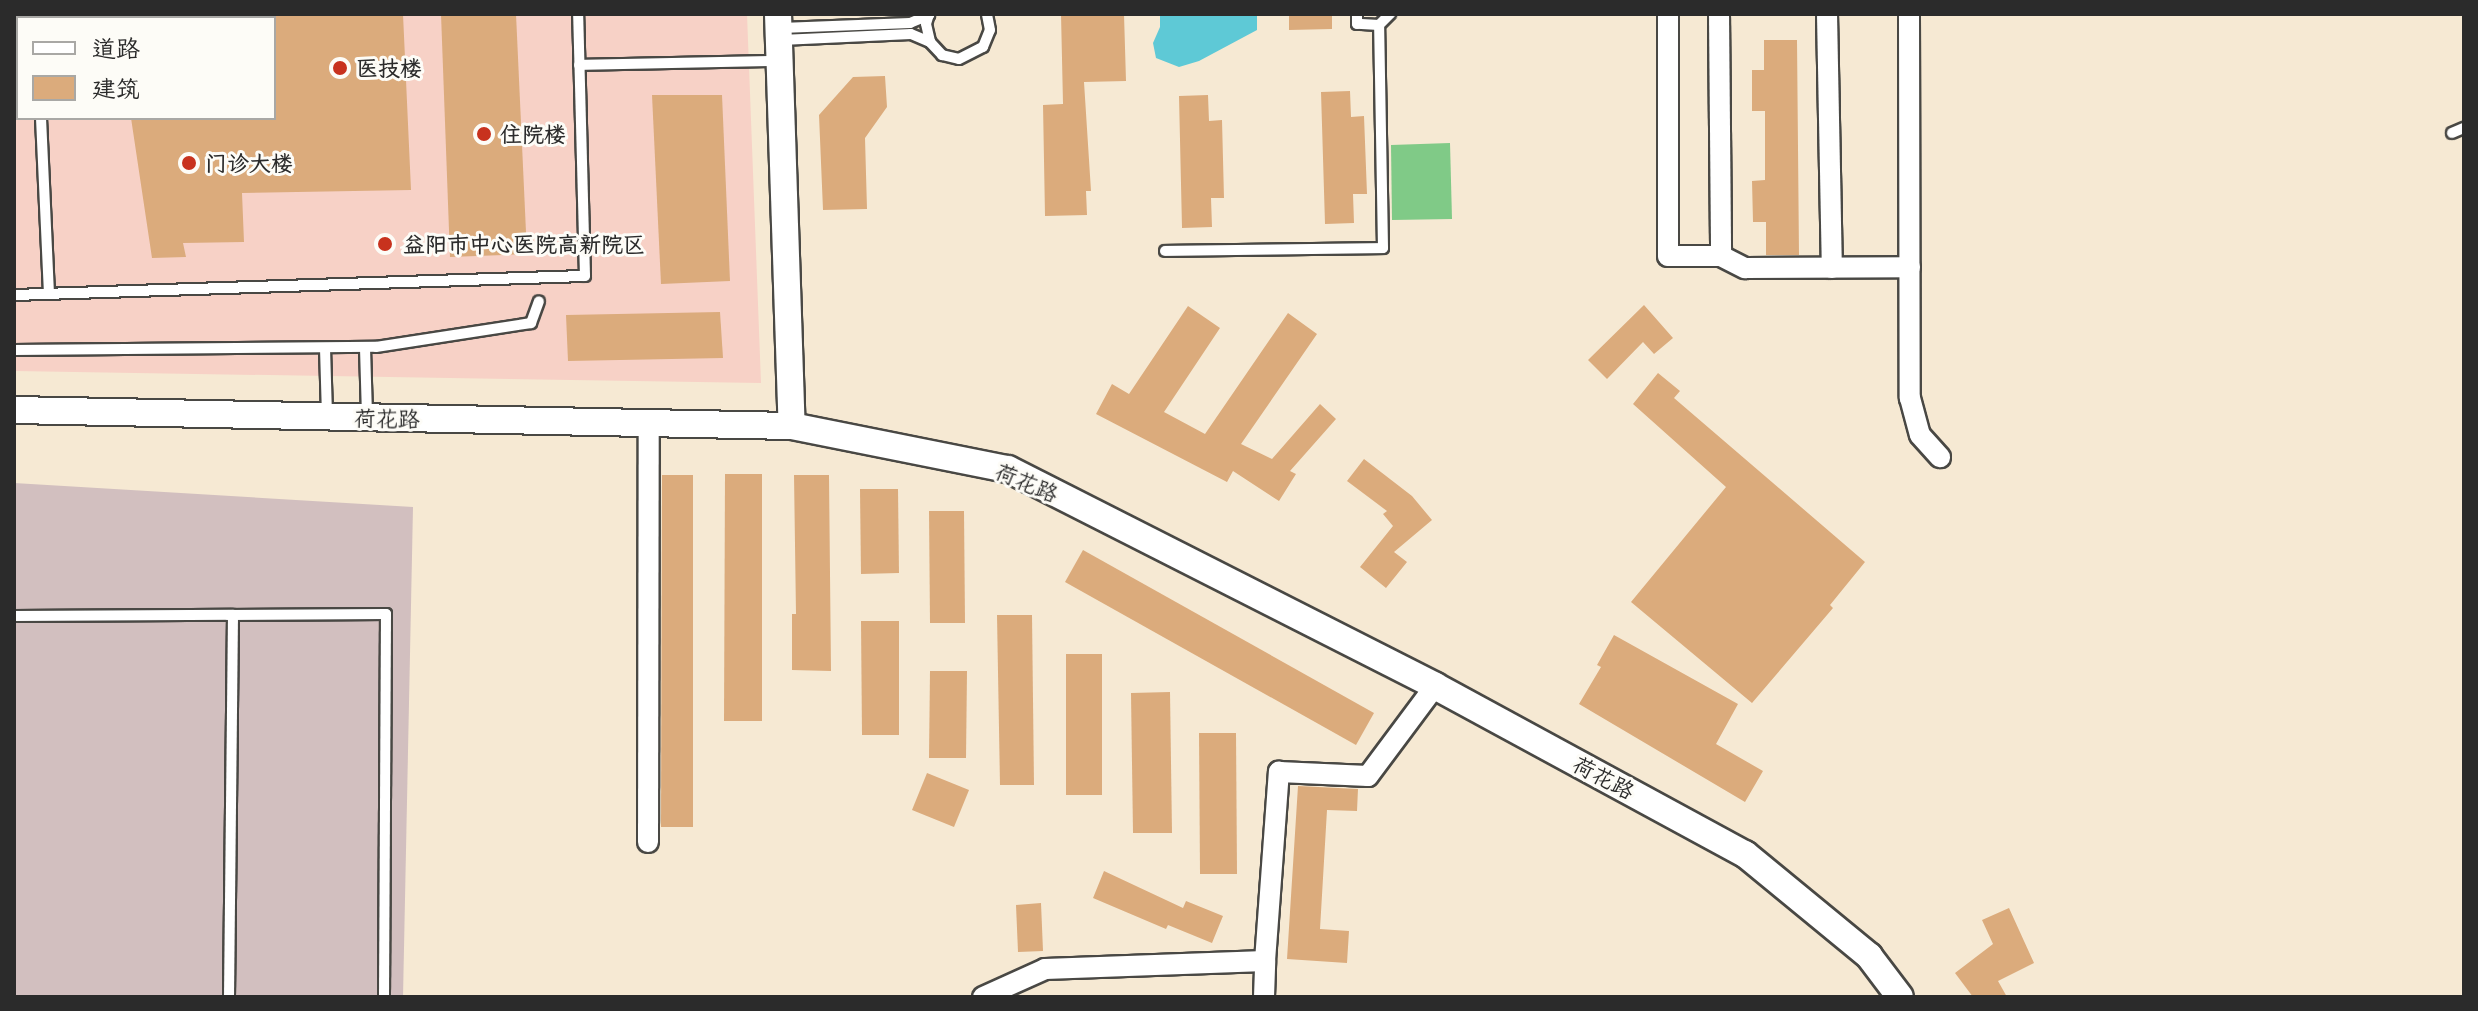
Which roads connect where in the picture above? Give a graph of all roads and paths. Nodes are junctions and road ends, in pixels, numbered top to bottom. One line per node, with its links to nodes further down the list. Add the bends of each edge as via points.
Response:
1 (578, 14): 13 (lane)
2 (929, 14): 11 (lane, via 910,23); 12 (lane)
3 (987, 14): 12 (lane, via 988,39 968,57 942,55)
4 (1357, 14): 10 (lane, via 1357,24)
5 (1390, 14): 10 (lane)
6 (1668, 14): 18 (street, via 1668,256)
7 (1719, 14): 18 (street)
8 (1827, 14): 20 (street)
9 (1909, 14): 19 (street)
10 (1379, 25): 17 (lane, via 1383,248)
11 (779, 36): 12 (lane, via 911,34); 13 (lane); 31 (street)
12 (930, 42)
13 (579, 65): 21 (lane, via 585,276)
14 (41, 120): 21 (lane)
15 (2464, 128): 16 (lane)
16 (2452, 133)
17 (1165, 251)
18 (1721, 256): 20 (street, via 1745,268)
19 (1910, 267): 20 (street); 32 (street, via 1910,398 1920,435)
20 (1832, 268)
21 (49, 294): 22 (lane)
22 (14, 295)
23 (539, 301): 25 (lane, via 531,323)
24 (325, 348): 25 (lane); 26 (lane); 28 (lane)
25 (365, 348): 29 (lane)
26 (14, 350)
27 (14, 410): 28 (street, 荷花路)
28 (327, 416): 29 (street, 荷花路)
29 (367, 417): 30 (street, 荷花路)
30 (649, 423): 31 (street, 荷花路); 36 (street)
31 (792, 426): 35 (street, 荷花路, via 1008,469)
32 (1940, 457)
33 (226, 615): 34 (lane); 38 (lane, via 233,615); 39 (lane, via 386,614)
34 (14, 616)
35 (1435, 686): 37 (street, via 1368,776 1279,772); 42 (street, 荷花路, via 1745,854 1869,956)
36 (648, 842)
37 (1265, 961): 40 (street, via 1045,969); 41 (street)
38 (229, 997)
39 (384, 997)
40 (983, 997)
41 (1264, 997)
42 (1900, 997)

